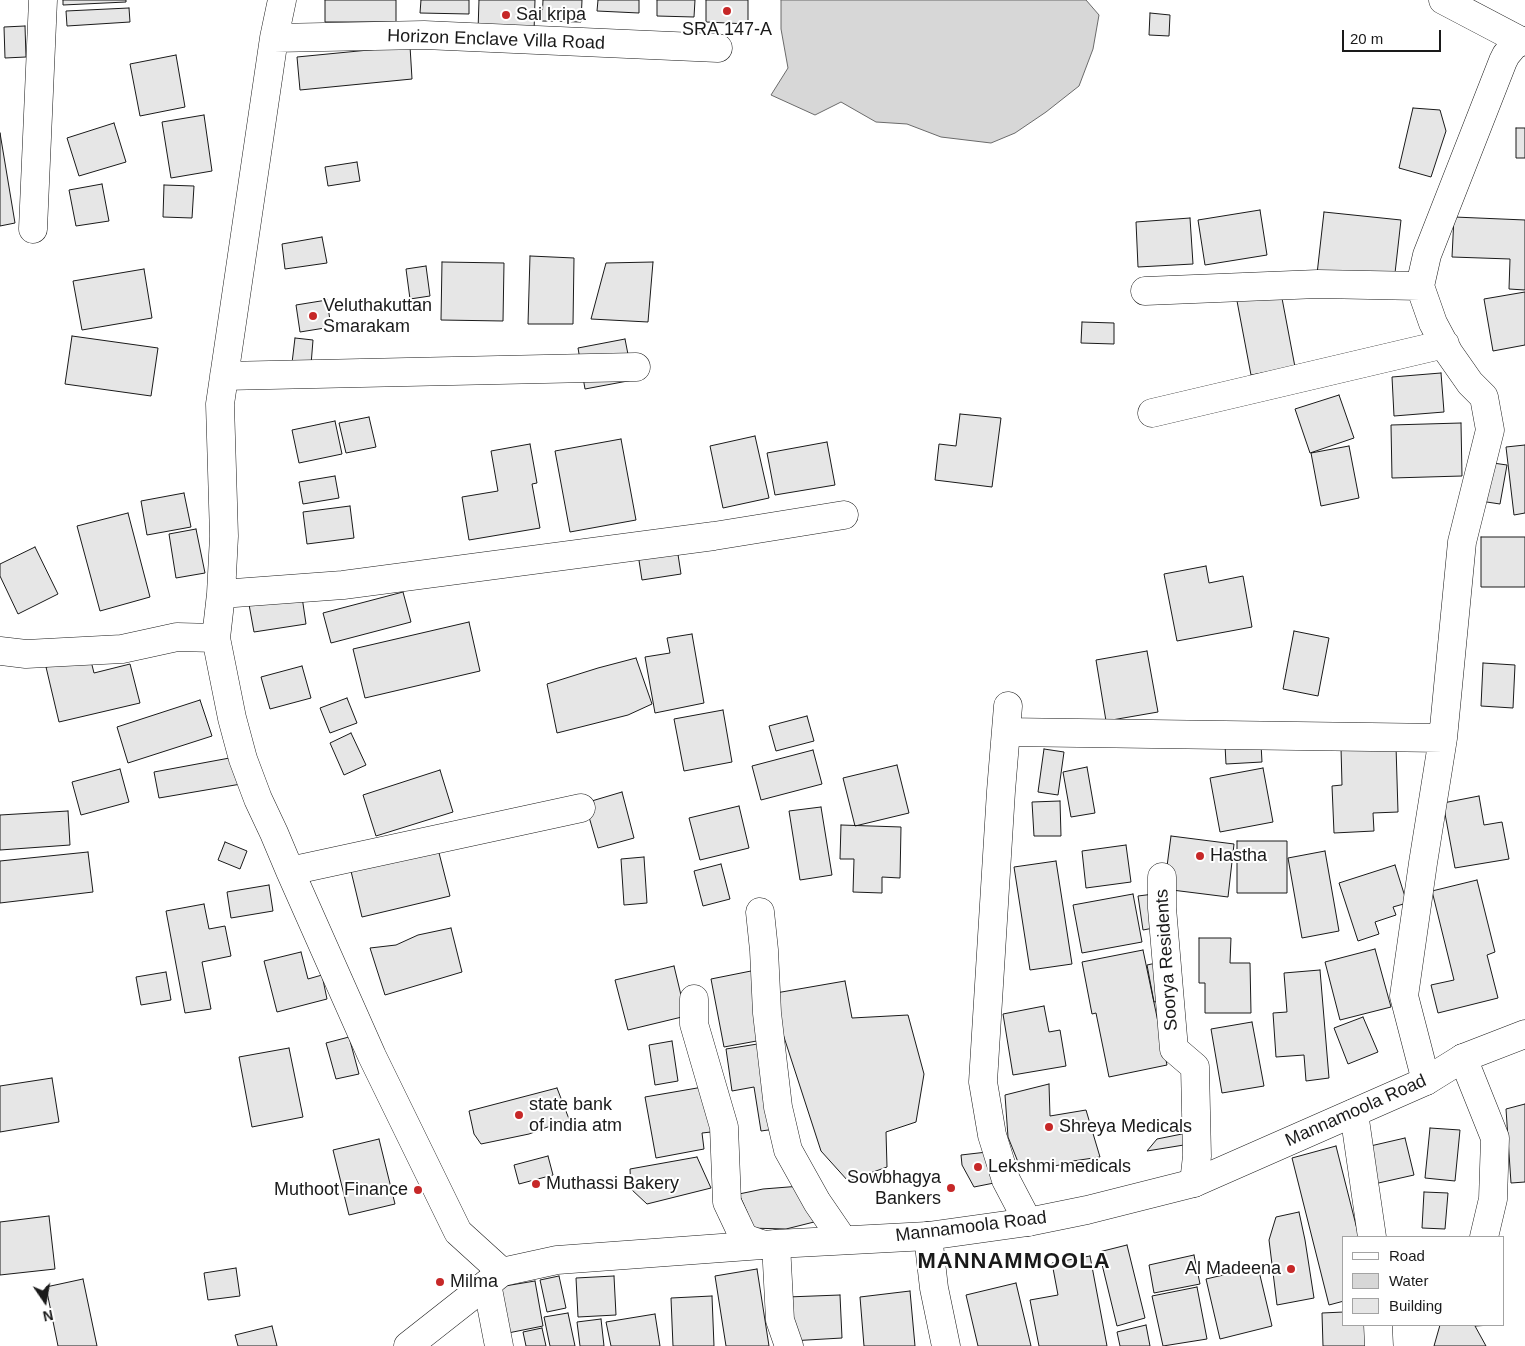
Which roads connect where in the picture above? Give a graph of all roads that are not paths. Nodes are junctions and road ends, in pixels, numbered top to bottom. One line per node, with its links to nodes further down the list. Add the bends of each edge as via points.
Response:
1 (43, 0): 7 (street)
2 (282, 0): 4 (street)
3 (1443, 0): 5 (street)
4 (274, 38): 6 (street, Horizon Enclave Villa Road, via 424,35); 12 (street)
5 (1523, 41): 8 (street, via 1515,44 1503,61 1427,256)
6 (718, 48)
7 (33, 229)
8 (1420, 286): 9 (street, via 1318,284); 10 (street, via 1433,323)
9 (1145, 291)
10 (1445, 344): 13 (street); 18 (street, via 1470,383 1484,397 1490,430 1462,542)
11 (636, 367): 12 (street)
12 (224, 376): 15 (street, via 220,404 224,536)
13 (1152, 413)
14 (844, 515): 15 (street, via 714,536 343,585)
15 (221, 594): 16 (street)
16 (216, 638): 17 (street, via 177,637 122,649 26,654); 20 (street, via 243,759)
17 (0, 651)
18 (1443, 738): 26 (street, via 1404,996); 29 (street, via 1007,719 983,1082 992,1135 1006,1180)
19 (581, 808): 20 (street)
20 (290, 871): 35 (street, via 372,1056 458,1232)
21 (1162, 876): 28 (street, Soorya Residents, via 1174,1049 1195,1067 1197,1156)
22 (760, 912): 33 (street, via 766,1013 778,1107 788,1150)
23 (694, 999): 34 (street, via 694,1024 724,1127 727,1202 744,1238)
24 (1525, 1034): 25 (street, Mannamoola Road)
25 (1463, 1058): 26 (street, Mannamoola Road); 32 (street, via 1494,1138 1493,1199)
26 (1426, 1081): 27 (street, Mannamoola Road)
27 (1354, 1113): 28 (street, Mannamoola Road); 31 (street)
28 (1194, 1183): 29 (street, Mannamoola Road)
29 (1028, 1222): 30 (street, Mannamoola Road)
30 (928, 1236): 33 (street, Mannamoola Road); 40 (street)
31 (1372, 1236)
32 (1484, 1236)
33 (843, 1240): 34 (street, Mannamoola Road)
34 (770, 1244): 35 (street, Mannamoola Road, via 557,1260); 39 (street, via 780,1320)
35 (494, 1278): 37 (street, Mannamoola Road); 38 (street)
36 (1378, 1326): 41 (street)
37 (411, 1345)
38 (499, 1346)
39 (789, 1346)
40 (946, 1346)
41 (1379, 1346)

